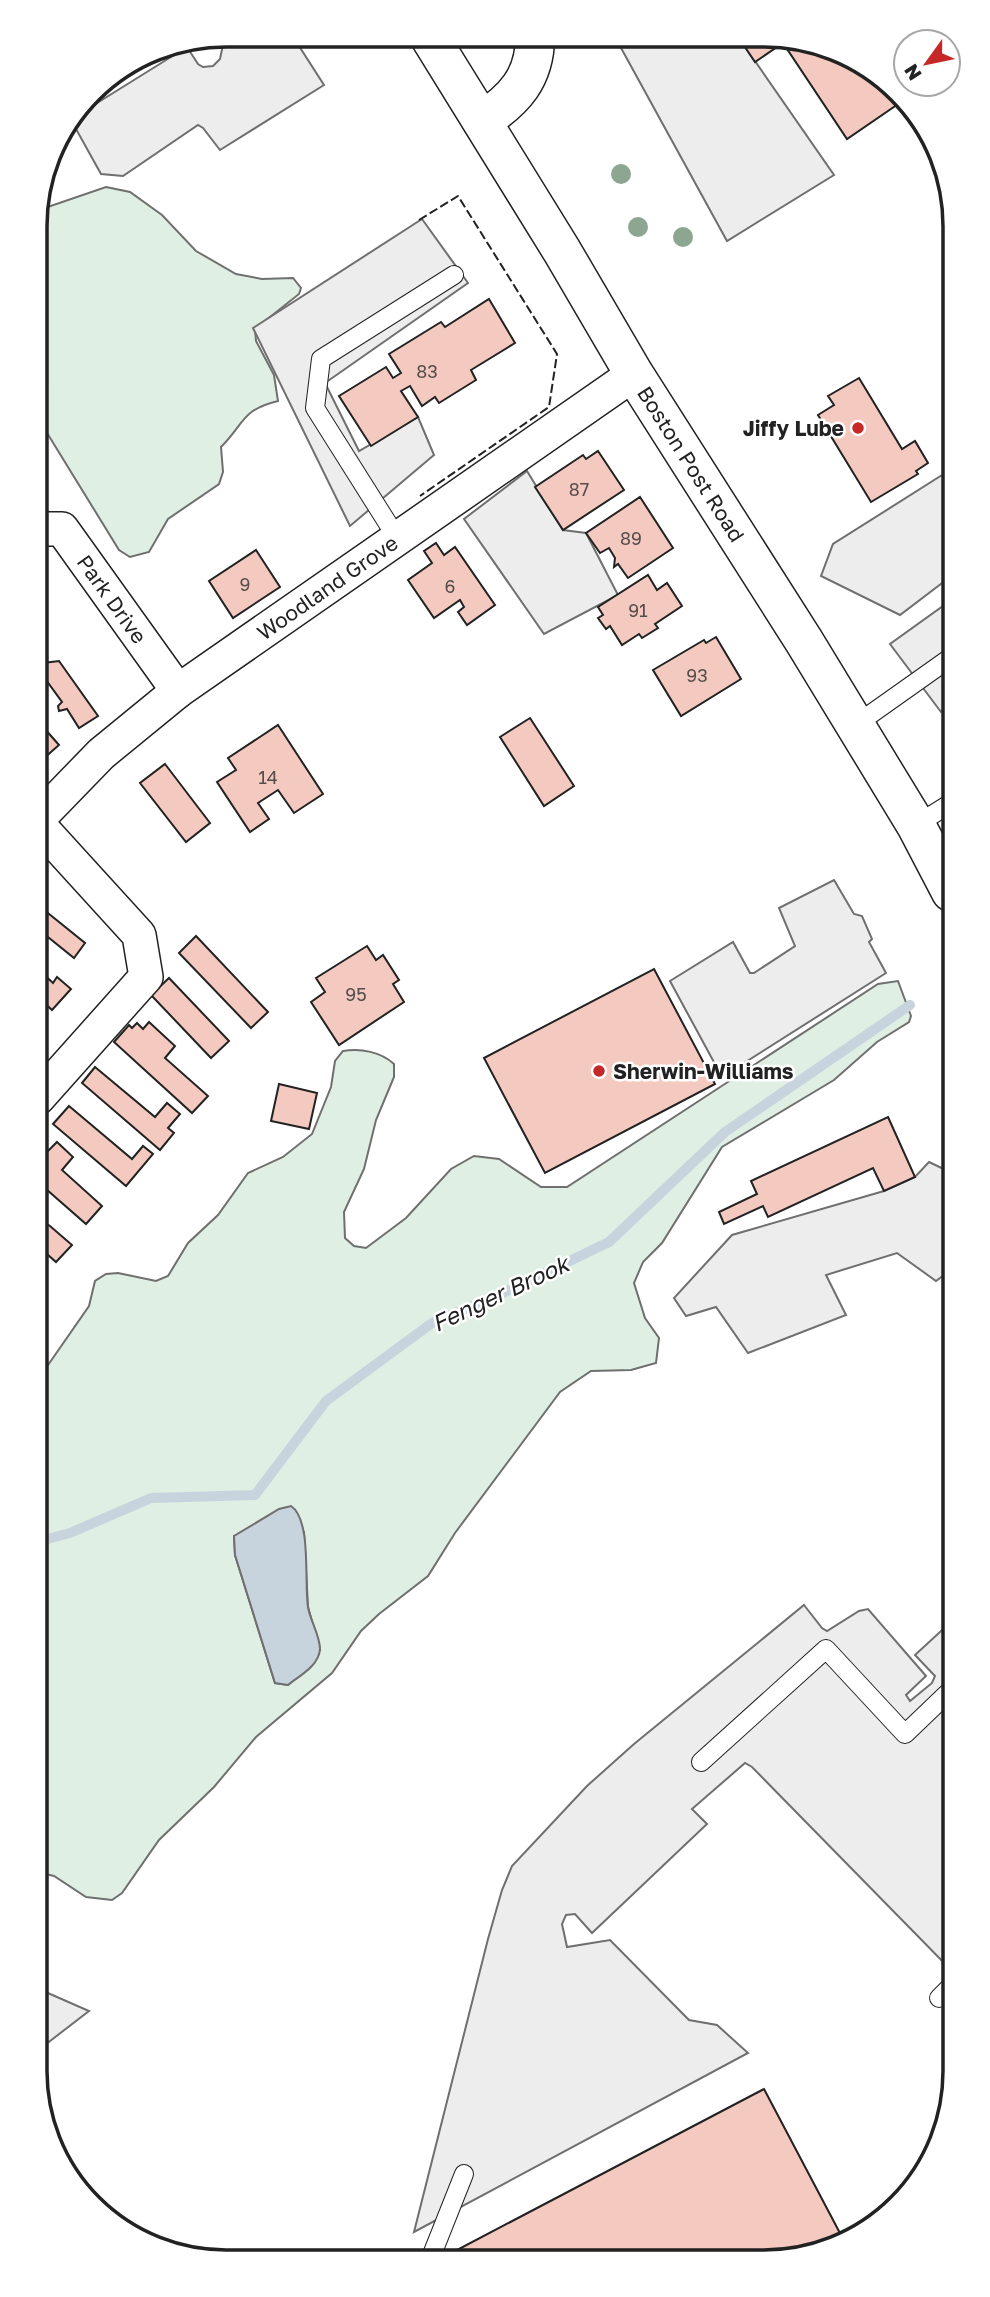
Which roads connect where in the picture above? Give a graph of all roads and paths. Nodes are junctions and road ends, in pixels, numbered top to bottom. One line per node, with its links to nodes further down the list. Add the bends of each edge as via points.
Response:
1 (533, 47): 3 (main road, via 521,88)
2 (436, 48): 3 (main road, Boston Post Road)
3 (482, 121): 5 (main road, Boston Post Road)
4 (454, 275): 7 (lane, via 321,359 315,408)
5 (634, 374): 7 (street, Woodland Grove); 10 (main road, Boston Post Road)
6 (48, 529): 9 (street, Park Drive, via 62,529)
7 (397, 538): 9 (street, Woodland Grove)
8 (943, 663): 10 (lane)
9 (178, 691): 12 (street, Woodland Grove, via 101,754)
10 (855, 726): 13 (main road, Boston Post Road)
11 (943, 808): 13 (lane)
12 (48, 811)
13 (916, 824): 15 (main road, Boston Post Road)
14 (48, 834): 16 (street, via 139,935 146,977)
15 (943, 876)
16 (48, 1087)
17 (942, 1698): 18 (lane, via 905,1734 826,1648)
18 (701, 1762)
19 (942, 1995): 20 (lane)
20 (939, 1998)
21 (464, 2174): 22 (lane)
22 (434, 2250)

